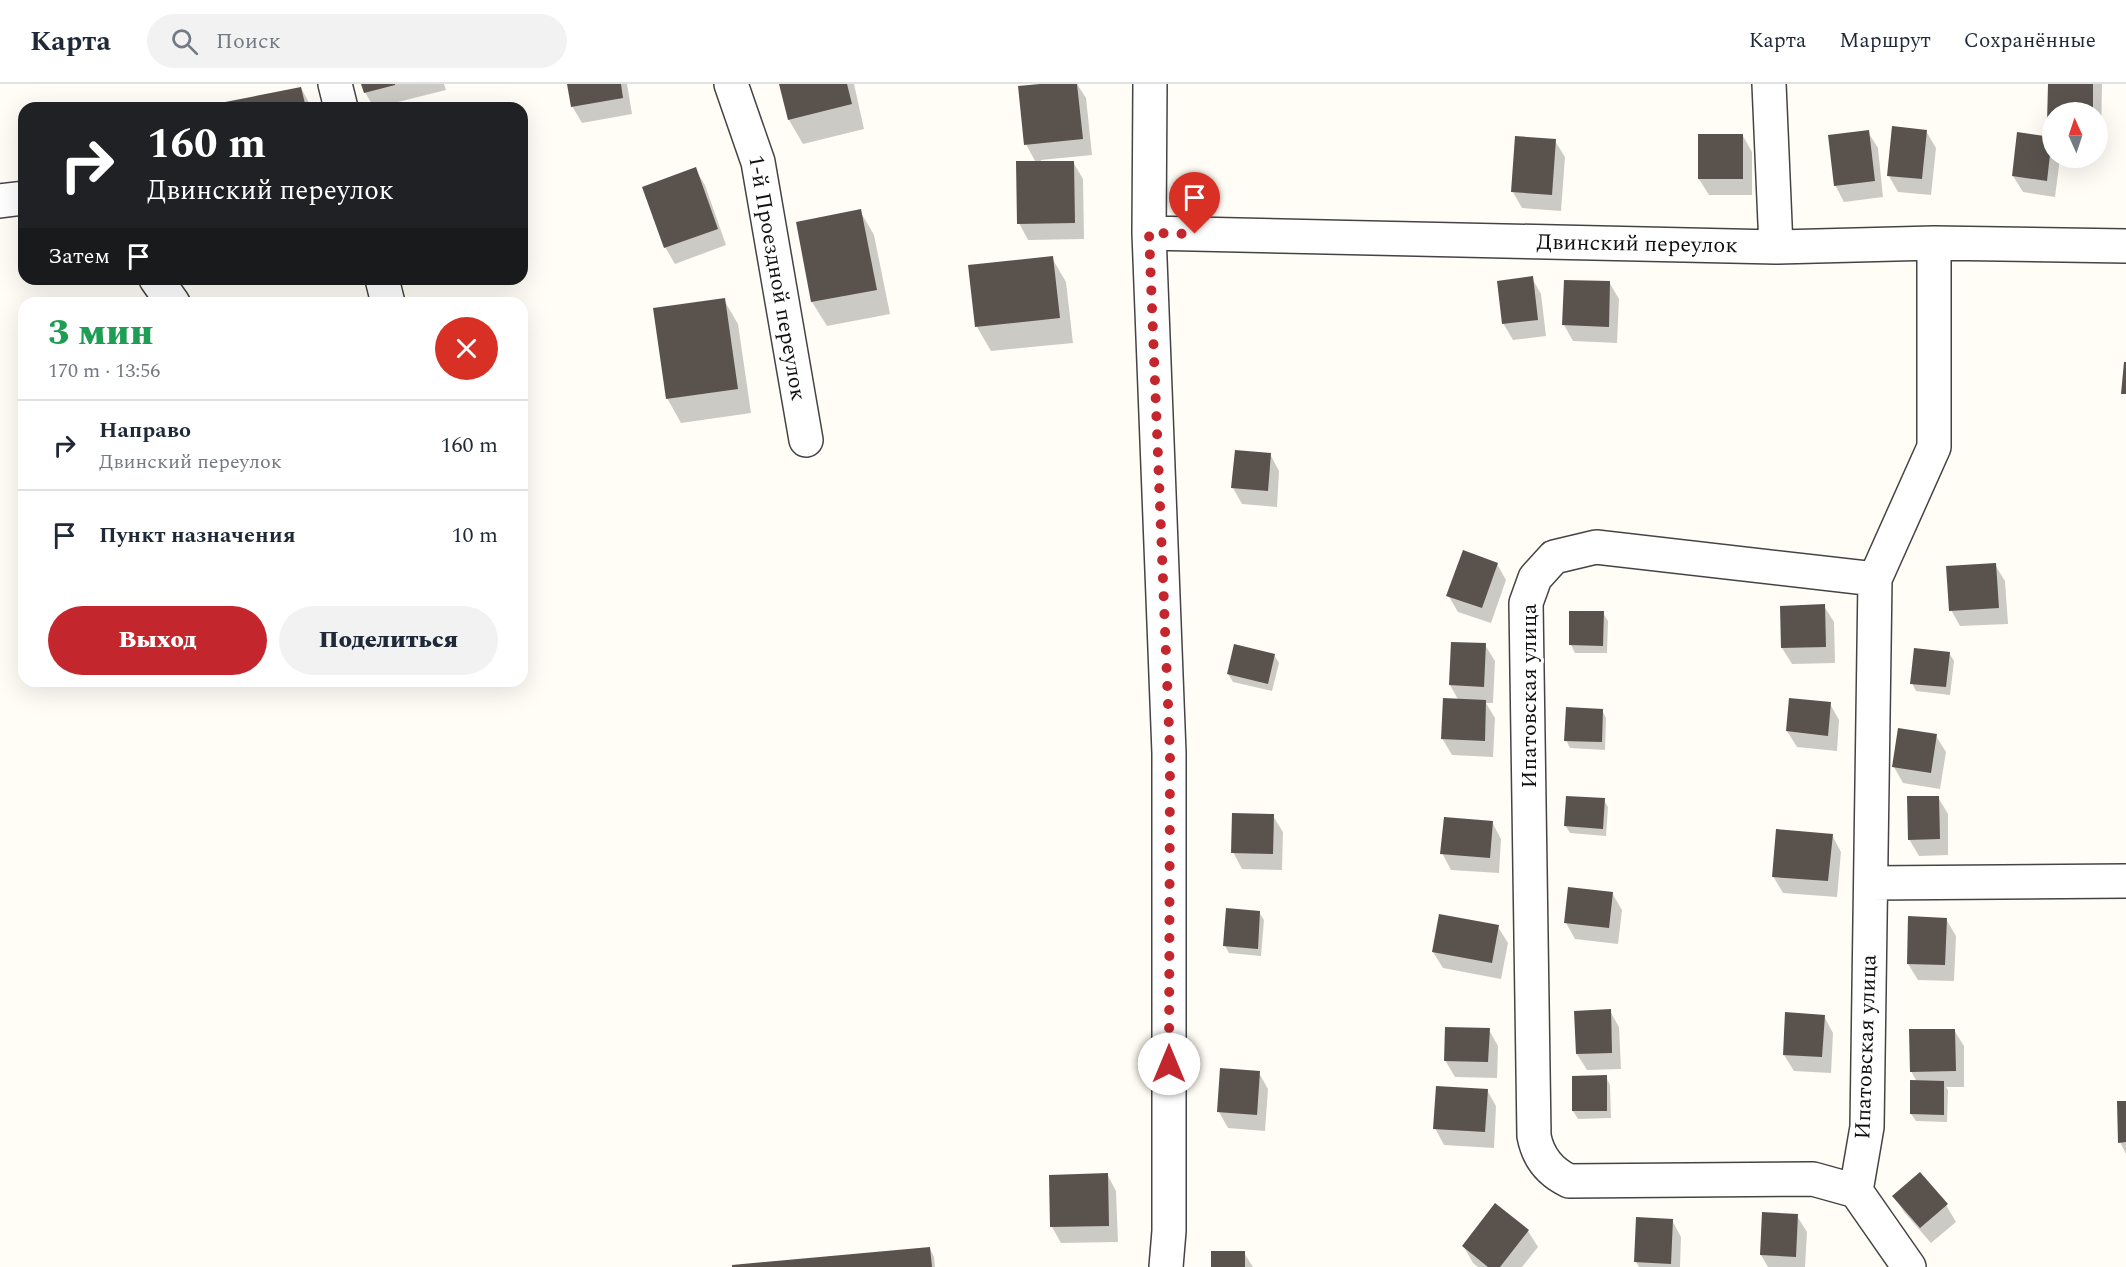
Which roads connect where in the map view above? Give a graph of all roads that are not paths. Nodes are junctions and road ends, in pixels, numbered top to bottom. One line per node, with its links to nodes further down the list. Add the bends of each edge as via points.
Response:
1 (335, 84): 5 (street)
2 (731, 84): 12 (street, 1-й Проездной переулок, via 758,162)
3 (1150, 84): 8 (street)
4 (1769, 84): 11 (street)
5 (340, 102)
6 (18, 199): 7 (street)
7 (0, 201)
8 (1149, 233): 11 (street, Двинский переулок); 17 (street, via 1170,753)
9 (1934, 243): 10 (street, Двинский переулок); 11 (street, Двинский переулок); 13 (street, Ипатовская улица, via 1934,447)
10 (2126, 246)
11 (1776, 247)
12 (806, 440)
13 (1875, 579): 15 (street, Ипатовская улица); 16 (street, Ипатовская улица, via 1596,546 1554,557 1535,578 1526,603 1537,1150 1557,1176 1569,1181 1813,1179)
14 (2126, 881): 15 (street)
15 (1870, 884): 16 (street, Ипатовская улица, via 1867,1127)
16 (1856, 1191): 18 (street)
17 (1166, 1267)
18 (1909, 1267)

